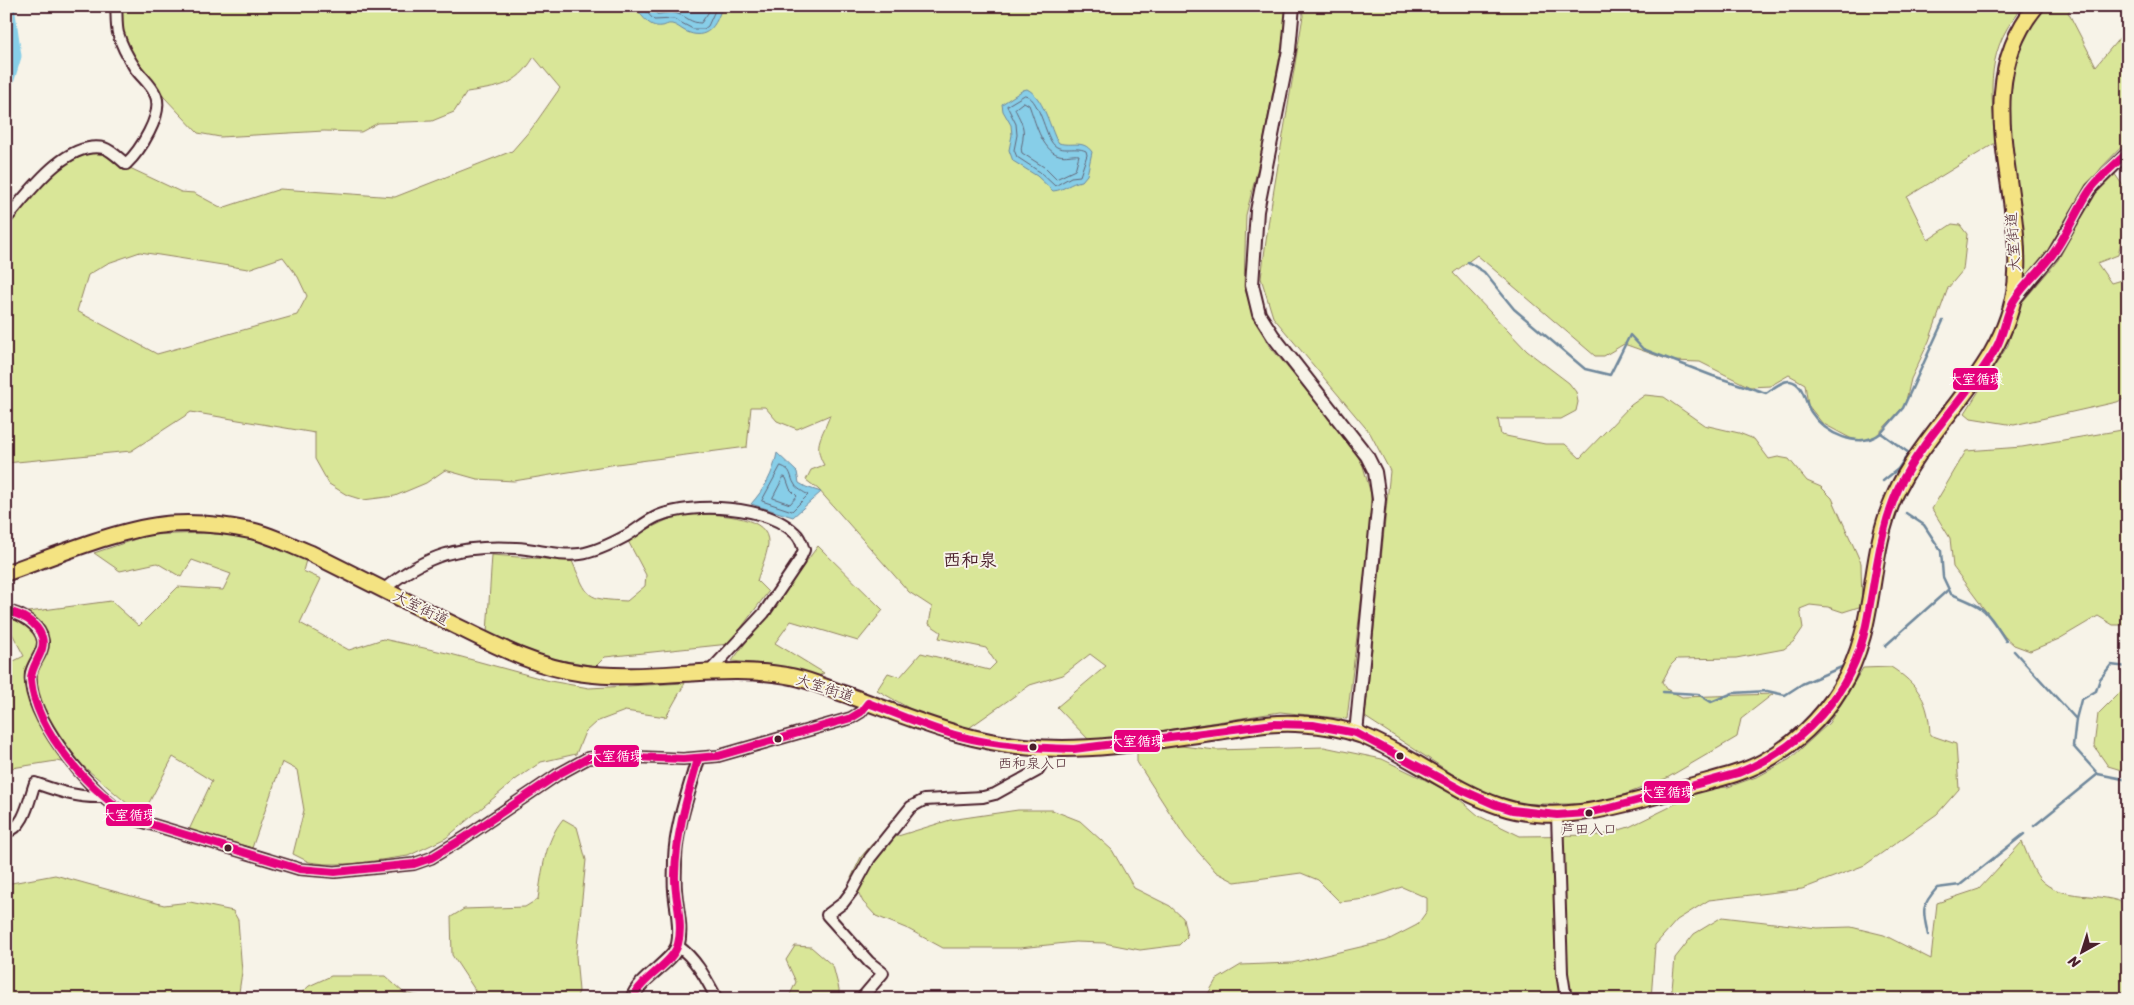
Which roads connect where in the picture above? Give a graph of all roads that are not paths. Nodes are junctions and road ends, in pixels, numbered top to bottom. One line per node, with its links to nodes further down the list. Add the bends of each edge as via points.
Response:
1 (116, 6): 5 (street, via 118,34 135,68 155,93 157,108 149,132 126,164 104,148 84,149 69,155 38,182)
2 (1293, 6): 12 (street, via 1289,50 1257,211 1252,285 1259,314 1273,336 1359,444 1374,472 1379,499)
3 (2036, 6): 6 (main road, 大室街道, via 2019,28 2002,87 2002,128 2016,247 2016,284)
4 (2128, 152): 6 (street, via 2091,189 2053,254)
5 (6, 219)
6 (2012, 304): 16 (main road, 大室街道, via 1996,348 1913,462 1894,498 1884,524 1866,627 1855,664 1825,711 1783,750 1738,773 1610,808)
7 (6, 573): 8 (main road, 大室街道, via 138,530 194,523 219,525 270,537)
8 (383, 590): 10 (main road, 大室街道, via 514,654 559,669 628,676); 10 (street, via 401,575 442,554 517,548 562,555 582,554 626,536 655,518 682,510 729,510 786,526 797,535 804,550 799,561 764,613)
9 (6, 611): 15 (street, via 26,618 38,630 43,641 40,656 31,672 34,696 67,758)
10 (711, 670): 11 (main road, 大室街道, via 754,671 798,678)
11 (868, 703): 13 (main road, 大室街道, via 958,736); 14 (street, via 851,718 718,756)
12 (1356, 733): 13 (main road, 大室街道, via 1305,724 1274,724 1074,749); 16 (main road, 大室街道, via 1496,805)
13 (1043, 748): 21 (street, via 1041,765 1037,770 995,794 924,800 911,807 870,858 843,903 827,915 883,973)
14 (698, 758): 15 (street, via 588,758 431,858 414,864 335,872 299,869 138,820 122,813); 18 (street, via 675,856)
15 (102, 797): 17 (street, via 68,795 34,783 20,822 15,829)
16 (1557, 815): 22 (street, via 1562,973)
17 (6, 832)
18 (678, 946): 19 (street, via 650,973); 20 (street, via 699,966)
19 (632, 999)
20 (717, 999)
21 (861, 999)
22 (1566, 999)

